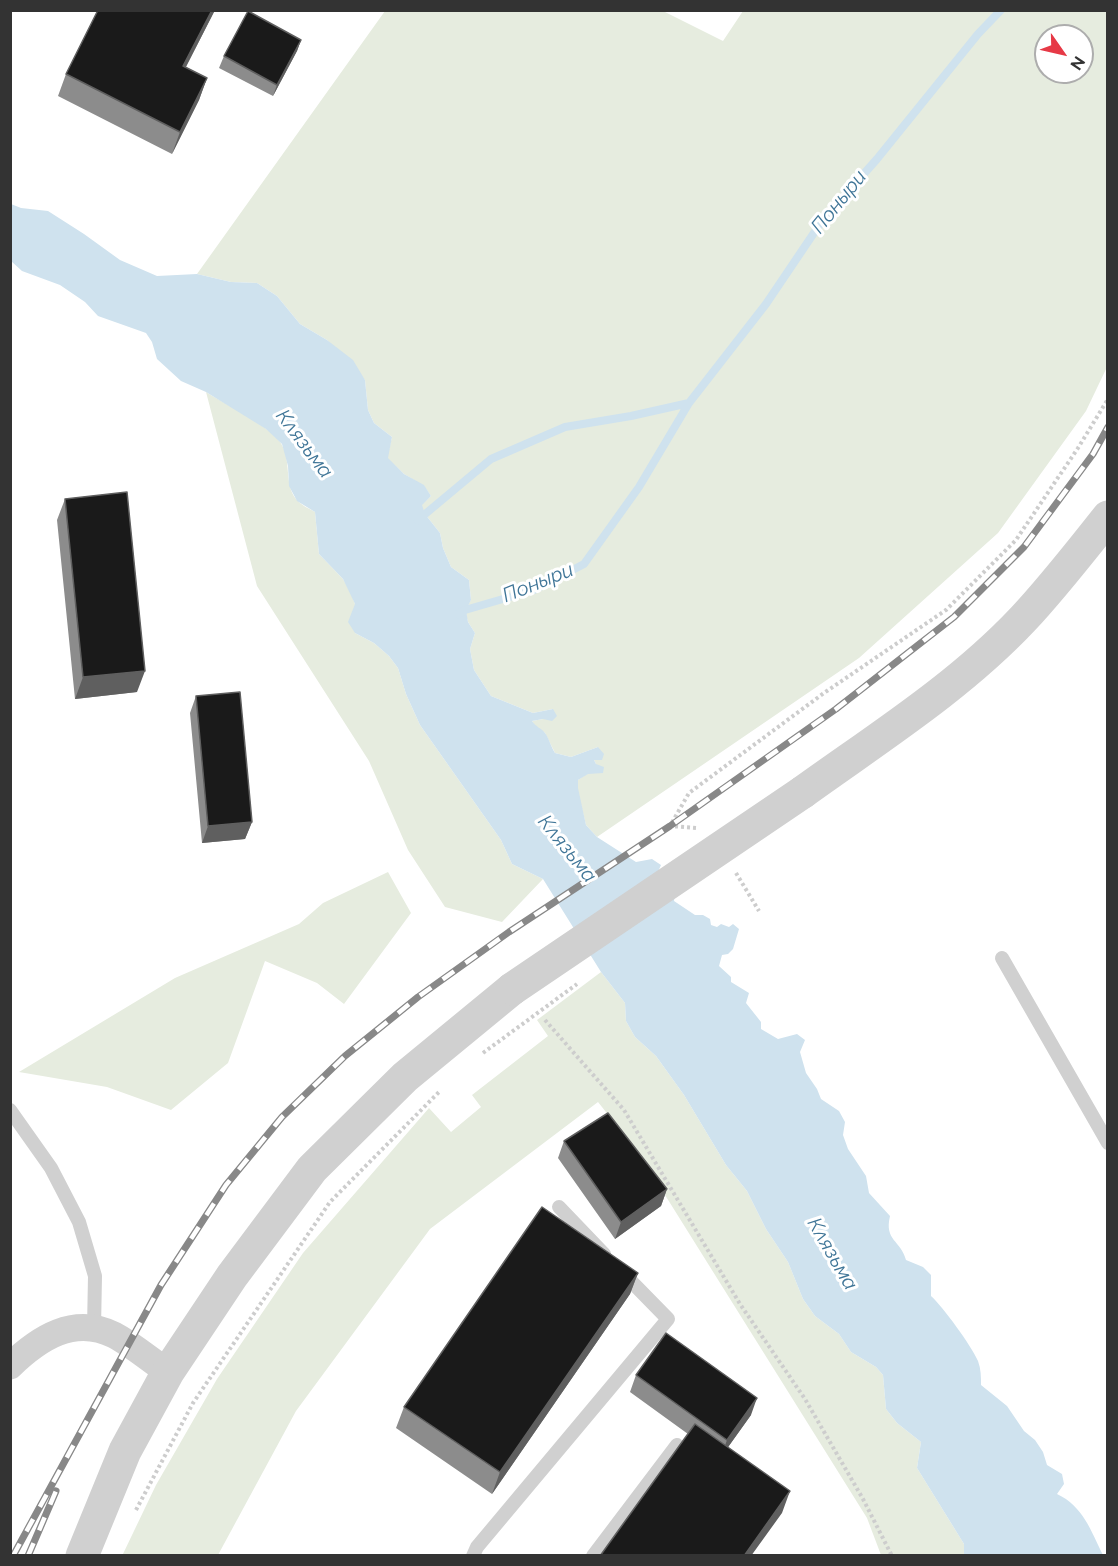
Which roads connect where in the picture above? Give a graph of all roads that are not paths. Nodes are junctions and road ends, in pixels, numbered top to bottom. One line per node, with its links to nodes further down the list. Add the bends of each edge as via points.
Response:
1 (1107, 517): 8 (street, bridge, via 1022,621 953,684 803,792 512,989 405,1077 312,1168 232,1276)
2 (1002, 958): 4 (lane)
3 (10, 1110): 6 (lane, via 51,1168 79,1222 95,1276)
4 (1107, 1143)
5 (559, 1207): 10 (lane, via 668,1320)
6 (94, 1328): 7 (street, via 58,1331); 8 (street, via 114,1335)
7 (10, 1366)
8 (168, 1372): 11 (street, via 125,1451)
9 (677, 1445): 12 (lane)
10 (480, 1553)
11 (82, 1556)
12 (593, 1556)

